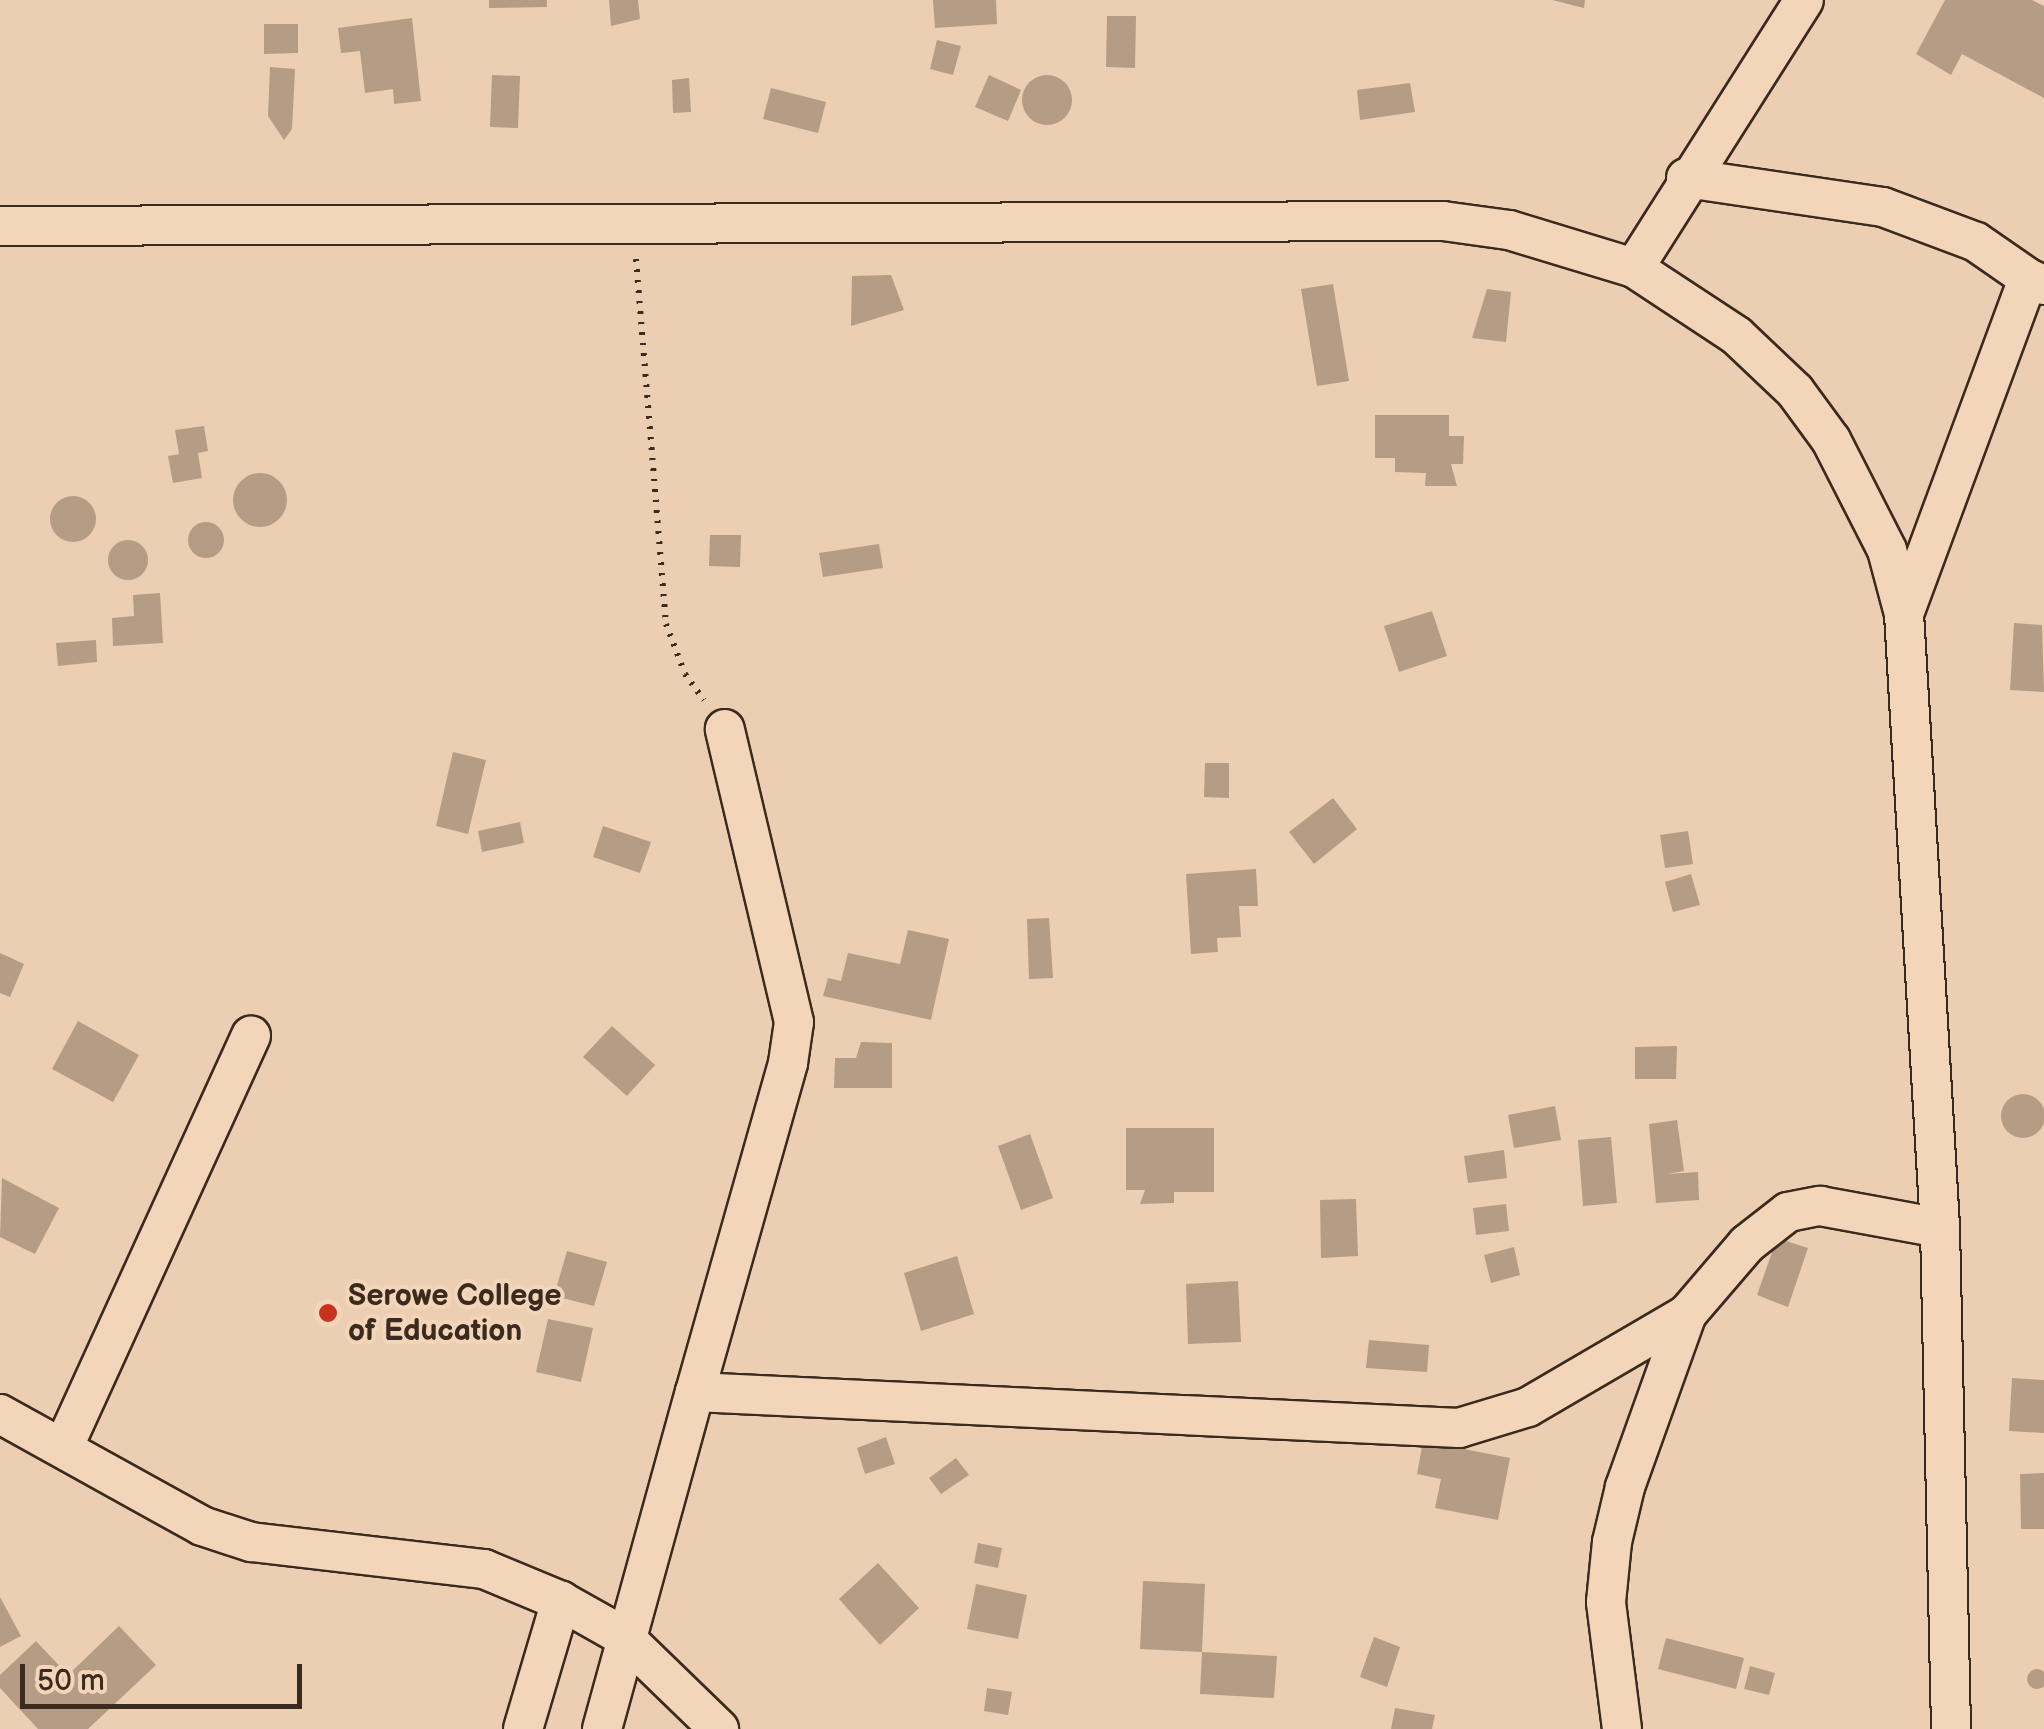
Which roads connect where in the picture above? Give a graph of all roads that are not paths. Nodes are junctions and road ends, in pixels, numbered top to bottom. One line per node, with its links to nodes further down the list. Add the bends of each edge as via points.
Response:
1 (1805, 0): 2 (street)
2 (1686, 178): 4 (street); 5 (street, via 1883,207 1976,242)
3 (0, 226): 4 (street, via 1443,221 1526,235)
4 (1634, 268): 6 (street, via 1737,336 1796,391 1864,497)
5 (2036, 281): 6 (street)
6 (1904, 614): 9 (street)
7 (725, 730): 11 (street, via 794,1022)
8 (250, 1036): 13 (street)
9 (1940, 1228): 10 (street, via 1820,1206 1788,1212 1746,1244); 20 (street)
10 (1688, 1314): 11 (street, via 1528,1407 1459,1428); 19 (street, via 1625,1487 1612,1542 1606,1602)
11 (694, 1392): 15 (street)
12 (0, 1414): 13 (street)
13 (64, 1446): 14 (street, via 202,1526 232,1536 484,1569)
14 (561, 1601): 15 (street); 16 (street)
15 (623, 1636): 17 (street); 18 (street)
16 (523, 1729)
17 (602, 1729)
18 (719, 1729)
19 (1622, 1729)
20 (1951, 1729)

